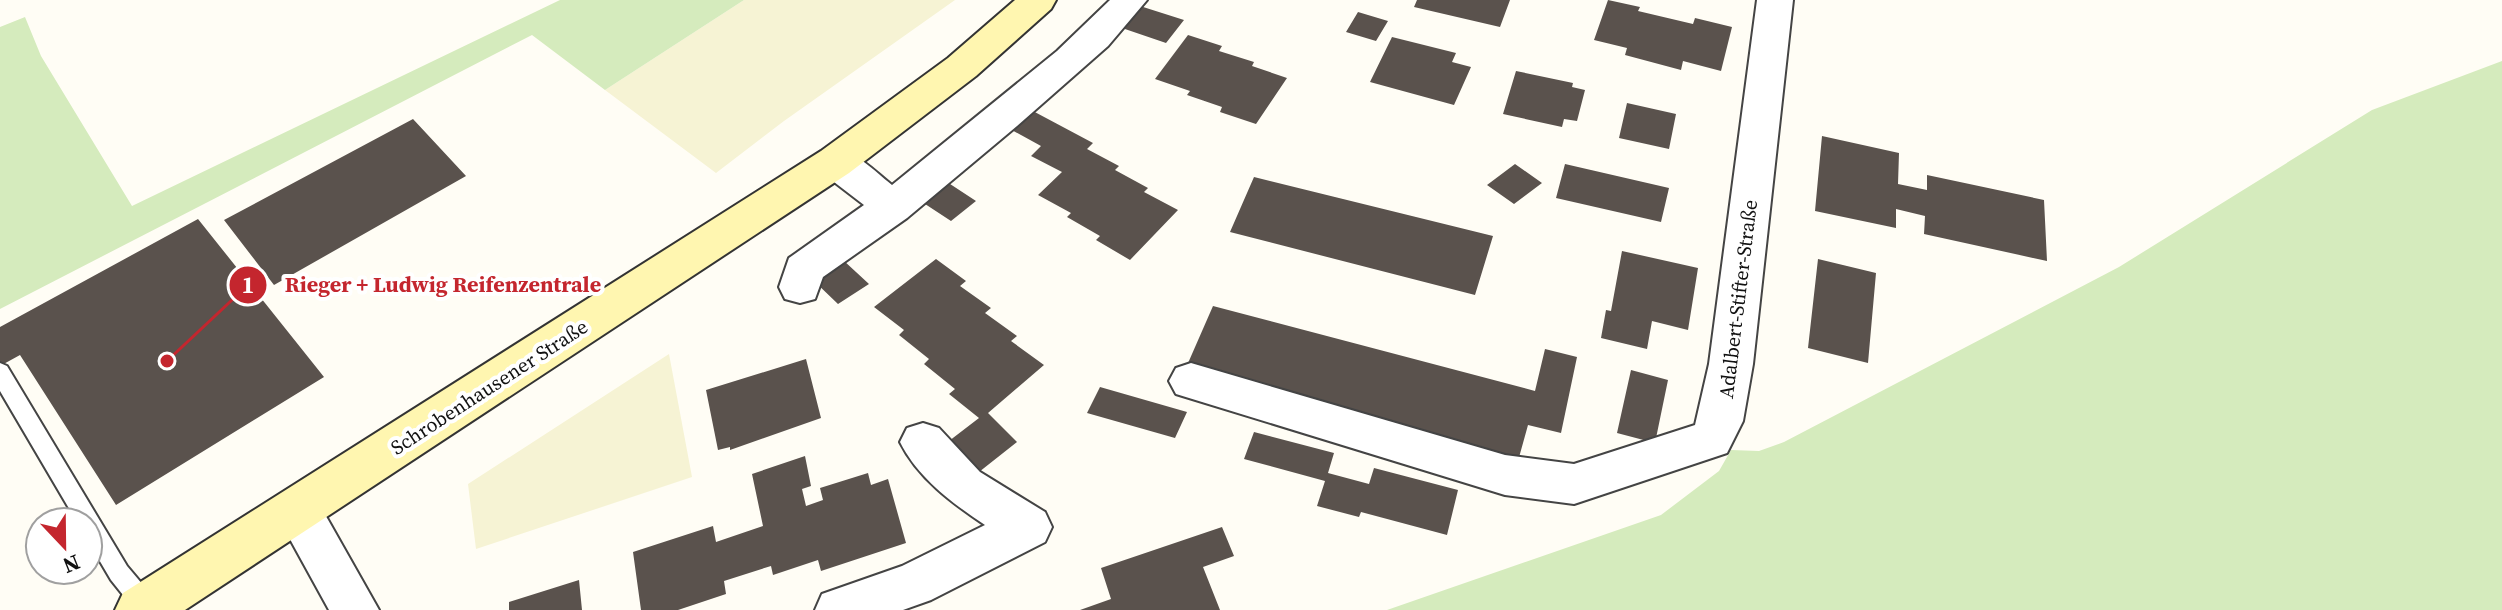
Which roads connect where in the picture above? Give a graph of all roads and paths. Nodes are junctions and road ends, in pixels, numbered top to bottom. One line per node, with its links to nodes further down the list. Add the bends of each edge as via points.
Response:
1 (1038, 0): 4 (main road, Schrobenhausener Straße, via 962,67)
2 (1129, 0): 5 (street, via 1076,54)
3 (1775, 0): 8 (street, Adalbert-Stifter-Straße, via 1731,364 1721,421 1711,439 1574,484 1505,475)
4 (835, 162): 5 (street); 10 (main road, Schrobenhausener Straße)
5 (893, 207): 6 (street, via 804,269)
6 (800, 287)
7 (0, 372): 11 (lane)
8 (1191, 381)
9 (923, 442): 13 (street, via 964,486 1028,527 914,584)
10 (297, 510): 11 (main road, Schrobenhausener Straße); 12 (street)
11 (144, 608)
12 (355, 610)
13 (839, 610)

